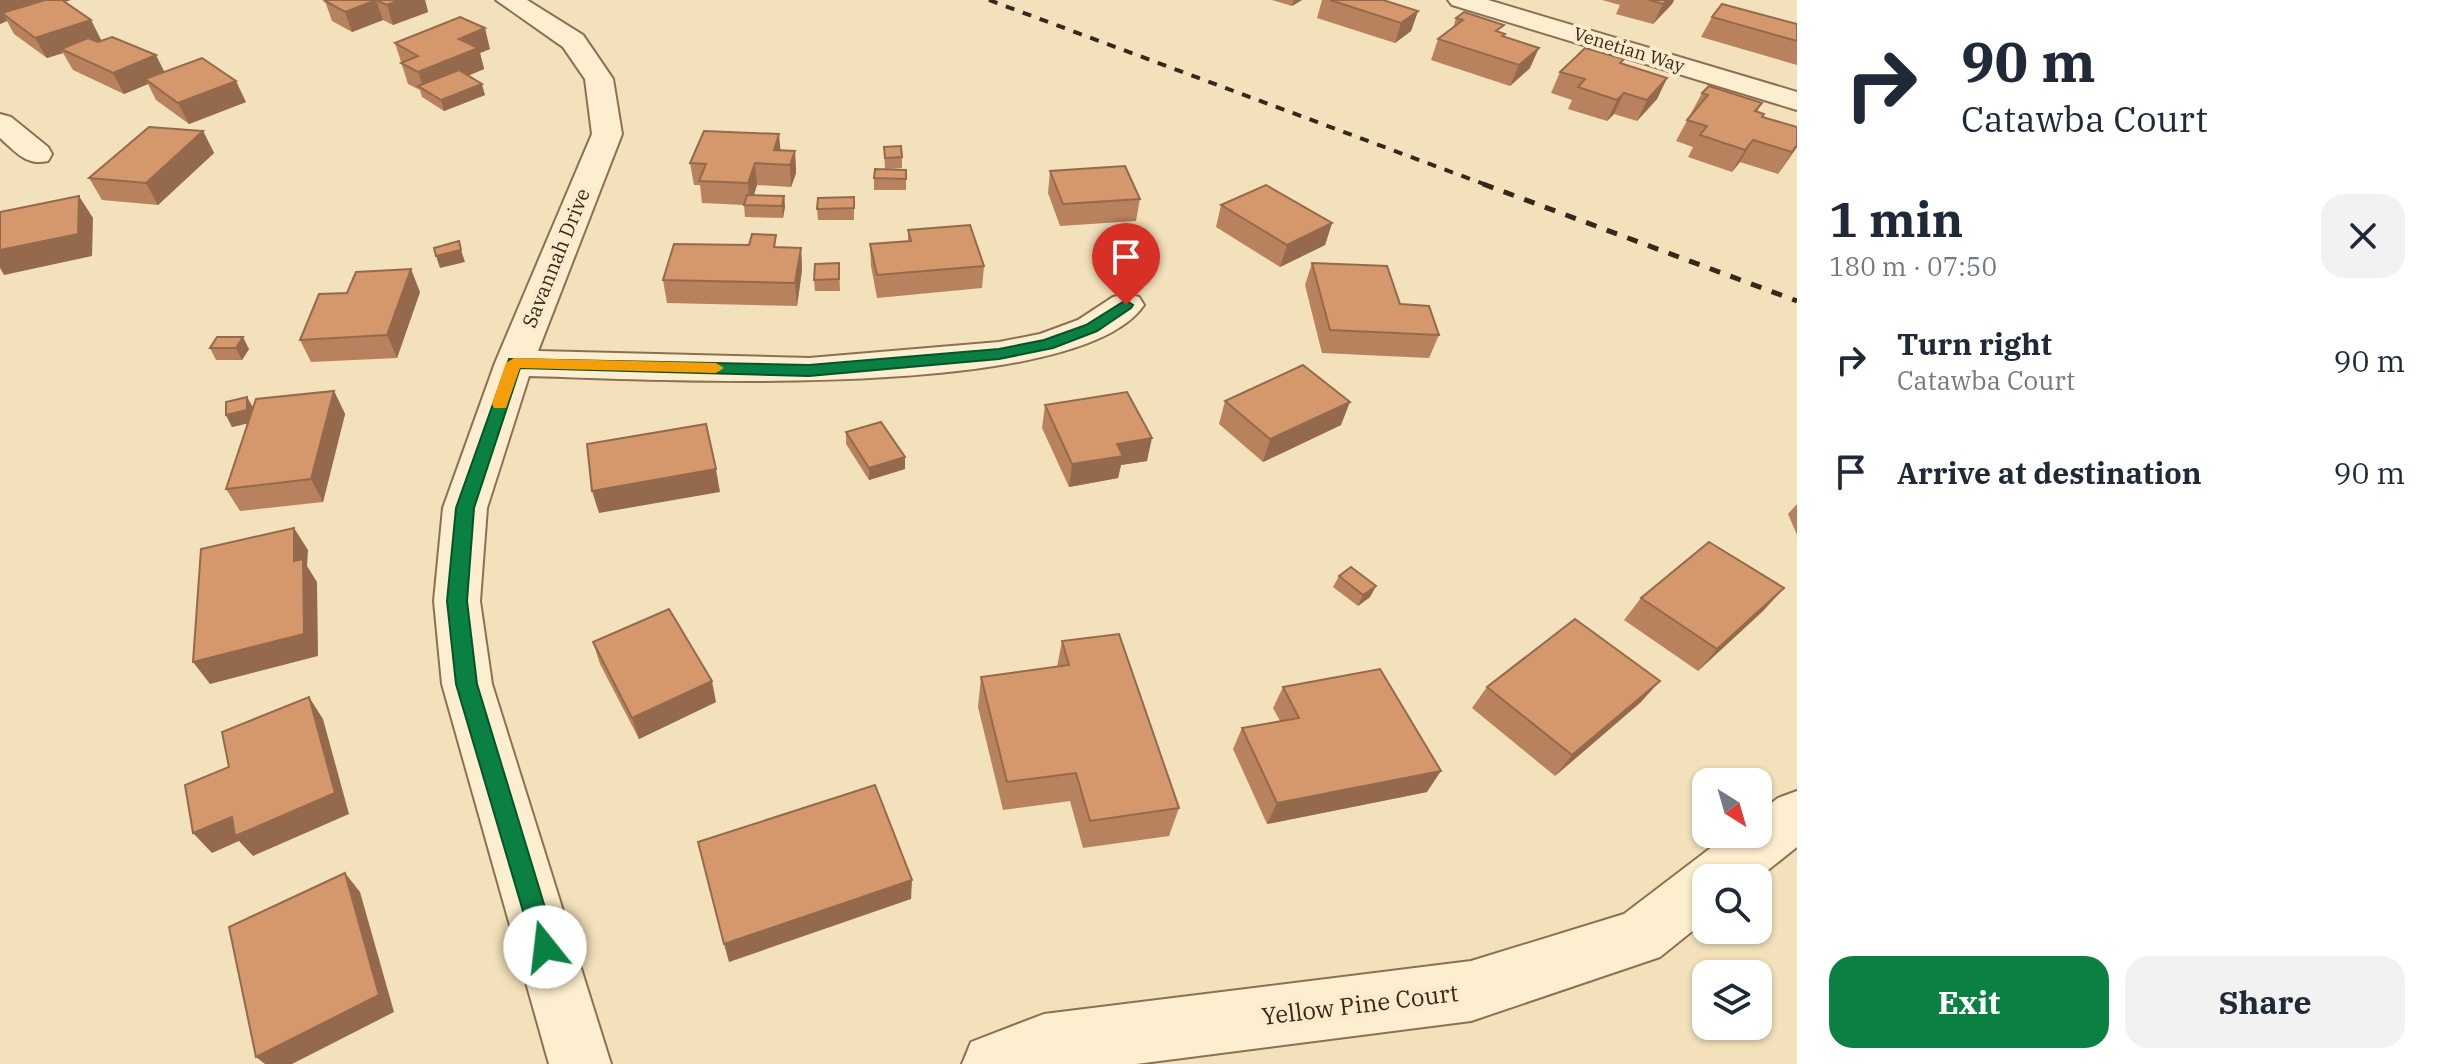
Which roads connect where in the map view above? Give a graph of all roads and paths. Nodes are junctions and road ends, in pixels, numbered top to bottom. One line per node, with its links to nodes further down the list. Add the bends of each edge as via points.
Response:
1 (509, 0): 7 (street, Savannah Drive, via 573,41 599,79 607,134)
2 (1461, 0): 3 (street, Venetian Way)
3 (1797, 101)
4 (0, 123): 5 (street)
5 (37, 154)
6 (1126, 305): 7 (street, via 1091,328 999,354 809,370)
7 (514, 363): 11 (street, Savannah Drive, via 465,508 457,601 467,684)
8 (1797, 815): 9 (street)
9 (1733, 864)
10 (1692, 896): 12 (street, Yellow Pine Court, via 1640,937 1471,991 1044,1045)
11 (580, 1064)
12 (993, 1064)

